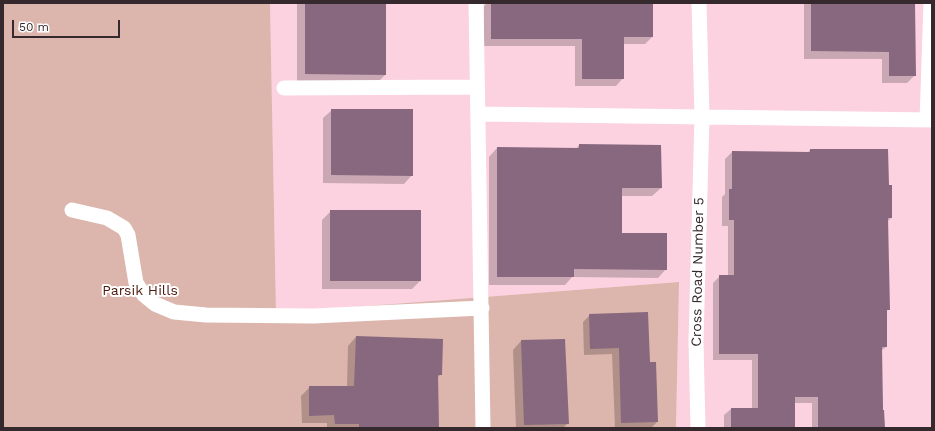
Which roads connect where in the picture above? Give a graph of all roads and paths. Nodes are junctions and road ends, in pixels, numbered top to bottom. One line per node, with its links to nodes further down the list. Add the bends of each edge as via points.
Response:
1 (476, 3): 4 (street)
2 (699, 3): 7 (street, Cross Road Number 5)
3 (931, 3): 8 (street)
4 (477, 87): 5 (street); 6 (street)
5 (284, 88)
6 (478, 114): 7 (street); 10 (street)
7 (702, 116): 8 (street); 12 (street, Cross Road Number 5, via 696,341)
8 (929, 120)
9 (72, 210): 10 (street, via 107,218 124,228 128,235 136,283 144,295 155,304 174,312 206,315 314,316)
10 (482, 308): 11 (street)
11 (483, 428)
12 (698, 428)

